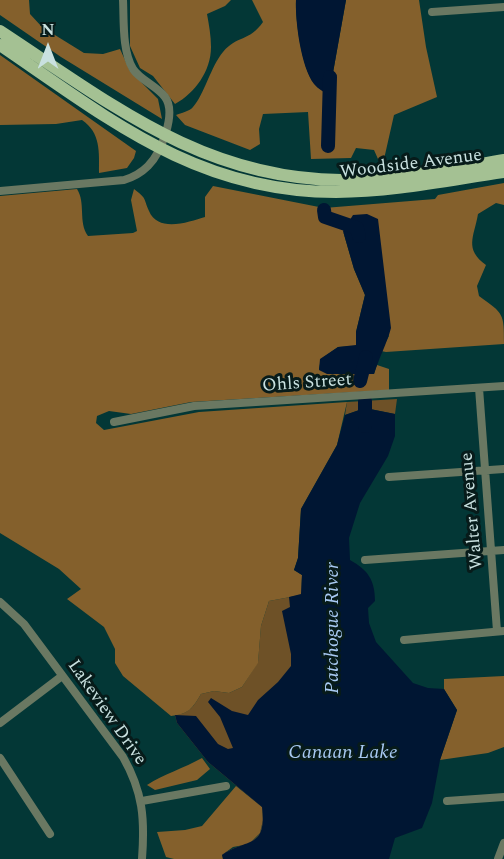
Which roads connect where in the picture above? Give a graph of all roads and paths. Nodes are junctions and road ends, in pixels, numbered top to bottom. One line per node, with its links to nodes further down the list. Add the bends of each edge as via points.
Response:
1 (123, 0): 6 (street, via 125,42 134,69 165,97 170,107)
2 (504, 7): 3 (street)
3 (432, 12)
4 (0, 31): 6 (main road, Woodside Avenue)
5 (0, 45): 6 (main road, Woodside Avenue, via 103,115)
6 (162, 143): 7 (main road, Woodside Avenue, via 245,167 325,179 394,177); 8 (main road, Woodside Avenue, via 194,165 268,186 309,191 364,191); 9 (street, via 143,171 124,180)
7 (504, 160)
8 (504, 172)
9 (0, 191)
10 (504, 386): 11 (street, Ohls Street)
11 (479, 388): 12 (street, Ohls Street, via 194,406); 14 (street, Walter Avenue)
12 (114, 422)
13 (504, 469): 14 (street)
14 (484, 470): 15 (street); 17 (street, Walter Avenue)
15 (389, 477)
16 (504, 550): 17 (street)
17 (492, 551): 18 (street); 20 (street, Walter Avenue)
18 (365, 560)
19 (2, 607): 22 (street, Lakeview Drive, via 24,624)
20 (500, 631): 21 (street)
21 (404, 640)
22 (62, 676): 23 (street); 27 (street, Lakeview Drive, via 123,757)
23 (0, 723)
24 (0, 758): 29 (street)
25 (226, 786): 27 (street)
26 (504, 797): 28 (street)
27 (142, 801): 31 (street, Lakeview Drive)
28 (447, 801)
29 (50, 834)
30 (504, 843): 32 (street)
31 (142, 859)
32 (498, 859)

